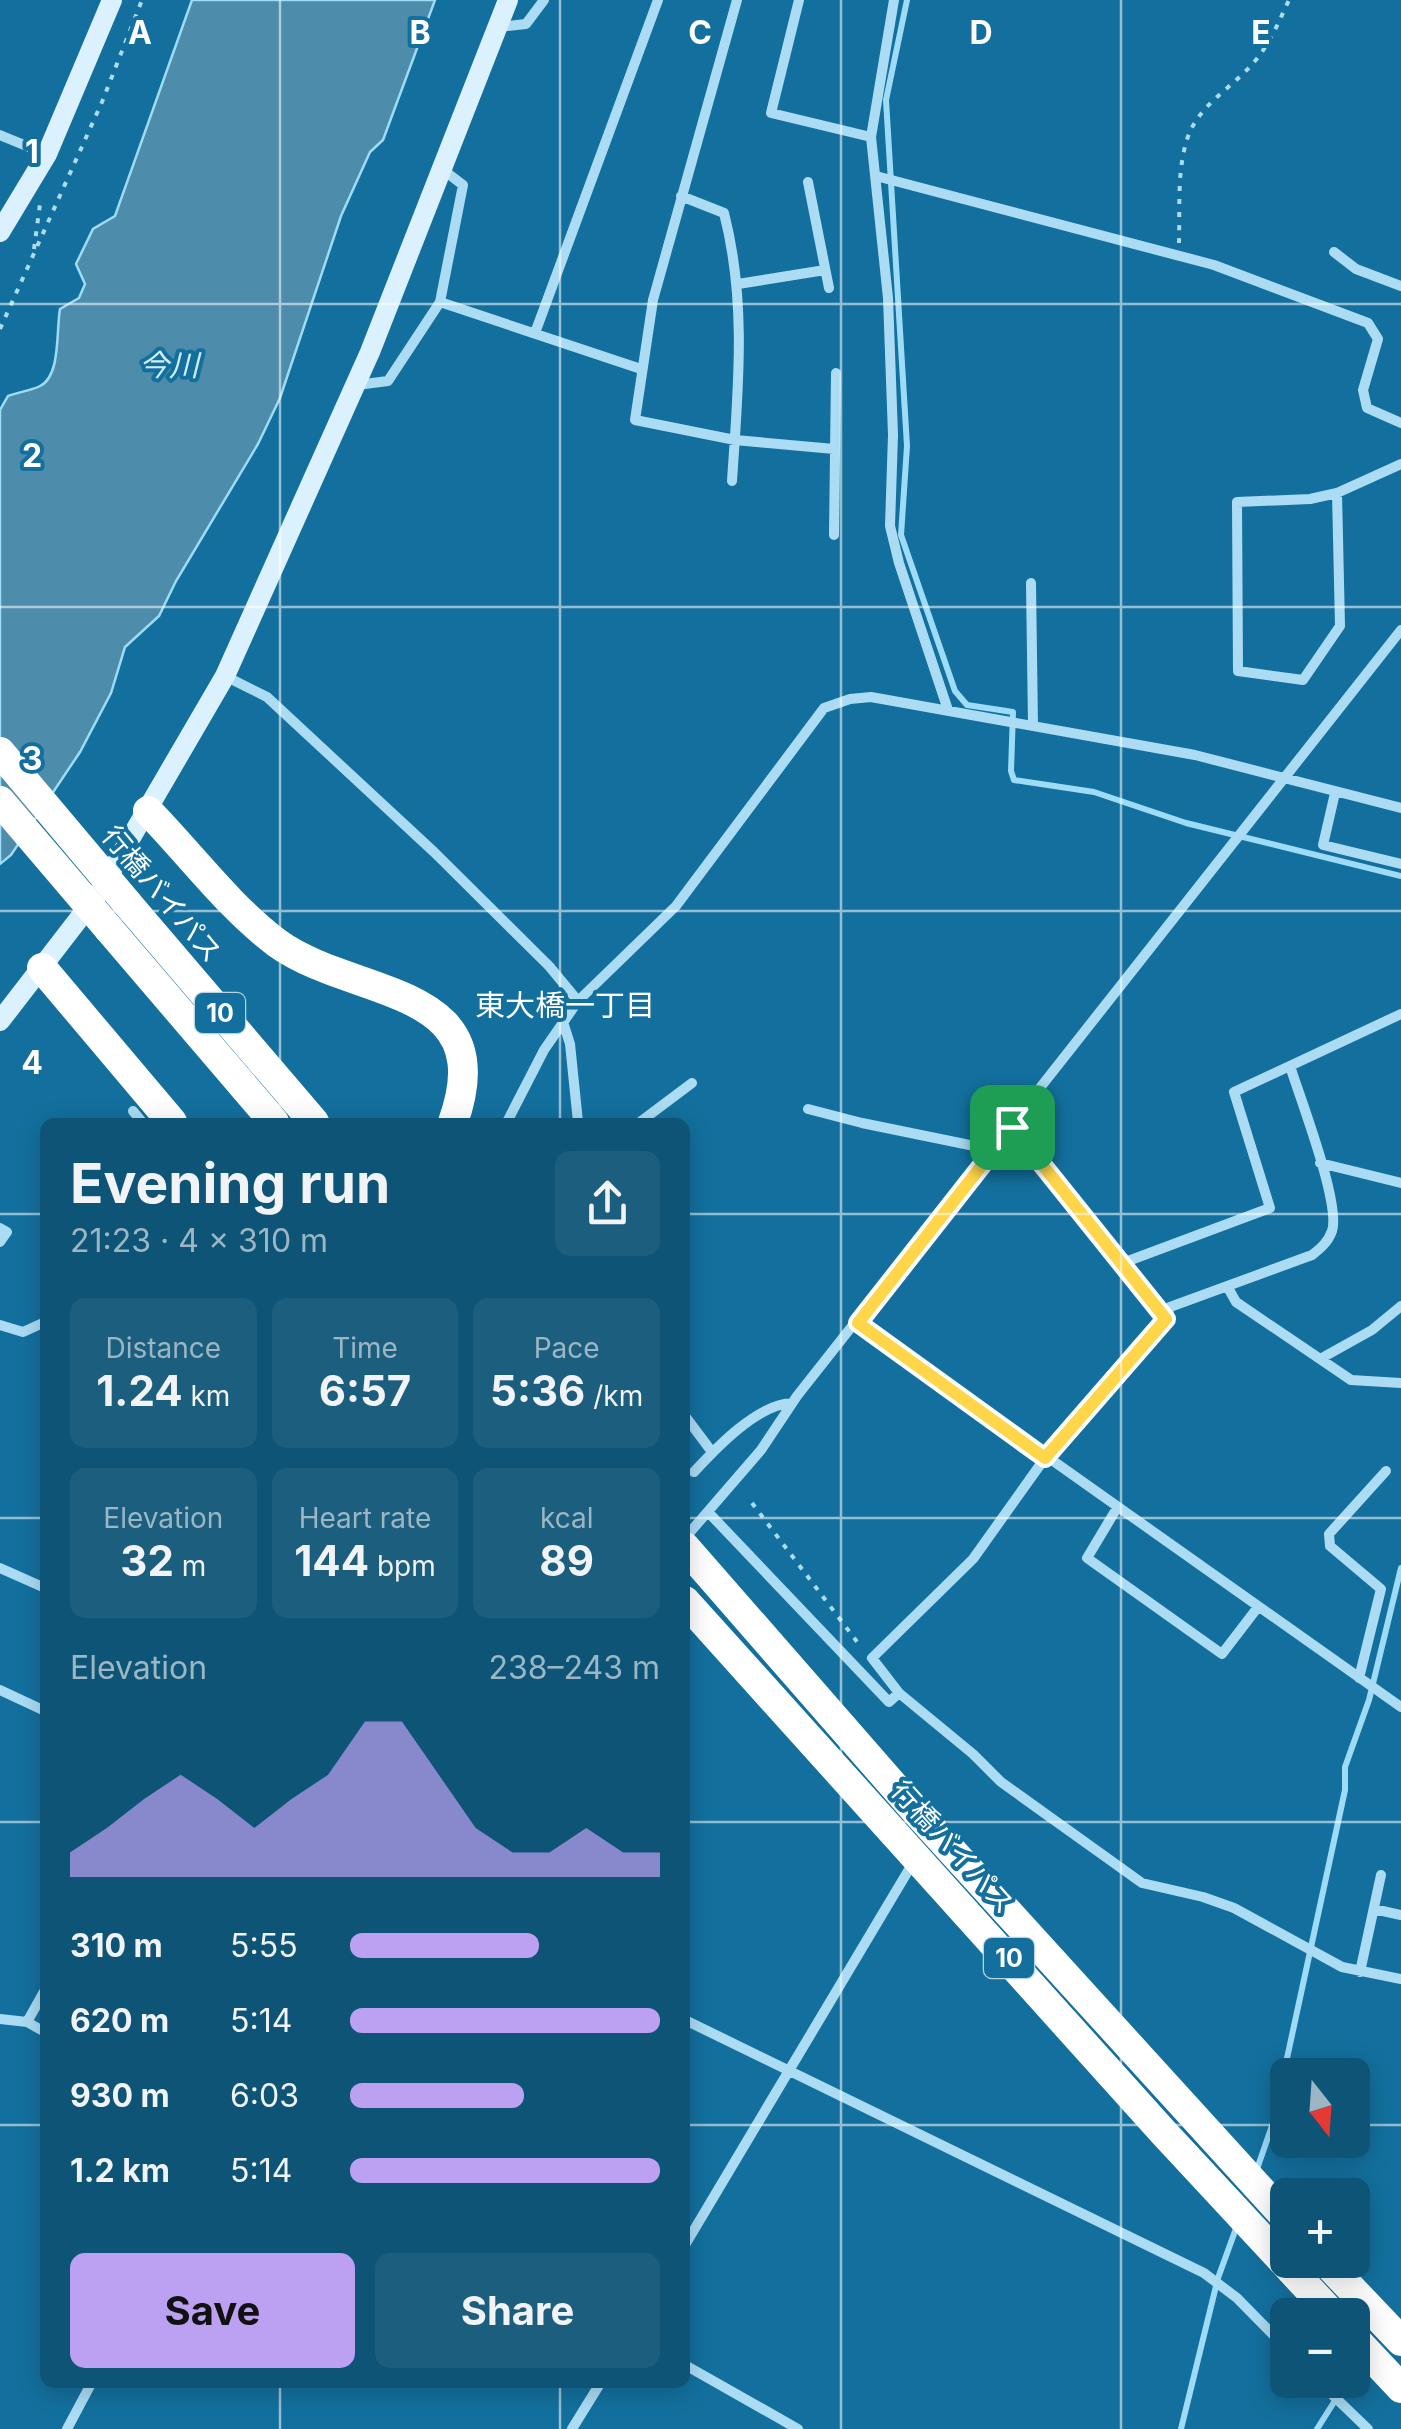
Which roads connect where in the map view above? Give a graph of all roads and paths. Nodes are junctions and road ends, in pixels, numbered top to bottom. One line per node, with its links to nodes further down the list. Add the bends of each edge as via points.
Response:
1 (112, 0): 13 (street)
2 (142, 0): 21 (path)
3 (508, 0): 10 (street)
4 (544, 0): 10 (street, via 526,24)
5 (658, 0): 29 (street)
6 (737, 0): 18 (street)
7 (799, 0): 12 (street, via 770,113)
8 (894, 0): 12 (street)
9 (1289, 0): 22 (path, via 1259,57 1205,108 1185,143)
10 (498, 26): 14 (street)
11 (0, 136): 13 (street)
12 (872, 137): 15 (street)
13 (47, 154): 19 (street)
14 (442, 169): 27 (street, via 463,185); 32 (street)
15 (876, 176): 22 (street); 43 (street, via 888,298 890,526)
16 (808, 182): 23 (street)
17 (42, 192): 21 (path)
18 (682, 196): 24 (street, via 724,213); 30 (street)
19 (0, 232)
20 (1334, 252): 25 (street, via 1356,270)
21 (34, 254): 28 (path)
22 (1178, 255): 33 (street, via 1368,323 1378,340 1363,399 1367,408)
23 (825, 270): 24 (street); 26 (street)
24 (738, 284): 34 (street)
25 (1401, 286)
26 (829, 288)
27 (440, 302): 29 (street); 32 (street, via 388,381)
28 (0, 329)
29 (535, 334): 30 (street)
30 (641, 369): 34 (street, via 635,420)
31 (836, 373): 35 (street)
32 (356, 385): 42 (street)
33 (1401, 423)
34 (735, 440): 35 (street); 37 (street)
35 (834, 449): 39 (street)
36 (1401, 464): 38 (street)
37 (732, 481)
38 (1336, 493): 38 (street, via 1340,626 1303,680 1238,670 1237,502)
39 (834, 536)
40 (1031, 584): 44 (street)
41 (1401, 630): 46 (street)
42 (226, 676): 50 (street); 53 (street, via 295,723 434,852)
43 (948, 710): 44 (street); 53 (street, via 872,696 824,708 676,906)
44 (1033, 726): 46 (street, via 1195,755)
45 (0, 752): 64 (highway, 行橋バイパス / 10, bridge)
46 (1284, 780): 47 (street); 69 (street)
47 (1335, 793): 49 (street); 51 (street, via 1324,845)
48 (0, 801): 63 (highway, 10, bridge)
49 (1401, 808)
50 (148, 812): 52 (street); 65 (highway, via 282,946 324,970 434,1012 454,1038 463,1074)
51 (1401, 864)
52 (42, 968): 55 (street); 62 (highway)
53 (578, 1000): 56 (street)
54 (1401, 1014): 57 (street)
55 (0, 1021)
56 (563, 1022): 66 (street); 67 (street)
57 (1290, 1066): 71 (street); 75 (street, via 1234,1092 1270,1208)
58 (692, 1083): 68 (street)
59 (808, 1109): 70 (street)
60 (134, 1111): 61 (street)
61 (139, 1118)
62 (169, 1118)
63 (271, 1118)
64 (311, 1118)
65 (453, 1118)
66 (509, 1118)
67 (578, 1118)
68 (645, 1118)
69 (1012, 1127): 70 (street); 75 (street)
70 (994, 1150): 79 (street)
71 (1320, 1163): 72 (street); 76 (street, via 1334,1218 1324,1245)
72 (1401, 1183)
73 (0, 1228): 74 (street, via 7,1232)
74 (0, 1242)
75 (1120, 1264): 78 (street)
76 (1227, 1286): 78 (street, via 1170,1307); 82 (street, via 1236,1302)
77 (1401, 1306): 82 (street)
78 (1166, 1319): 87 (street)
79 (858, 1323): 84 (street); 87 (street)
80 (40, 1324): 81 (street, via 22,1332)
81 (0, 1325)
82 (1320, 1359): 83 (street, via 1351,1380)
83 (1401, 1383)
84 (792, 1403): 86 (street, via 777,1404); 92 (street)
85 (690, 1423): 86 (street)
86 (712, 1452): 89 (street)
87 (1045, 1458): 91 (street); 99 (street, via 973,1558)
88 (1386, 1471): 100 (street, via 1329,1534 1330,1546 1381,1589)
89 (694, 1472)
90 (752, 1504): 99 (path)
91 (1116, 1508): 98 (street); 98 (street, via 1087,1558 1222,1654)
92 (708, 1512): 93 (street); 102 (street, via 889,1702)
93 (690, 1532)
94 (690, 1553): 117 (highway, 行橋バイパス / 10)
95 (0, 1568): 96 (street)
96 (40, 1586)
97 (690, 1605): 105 (highway, 行橋バイパス / 10)
98 (1258, 1607): 100 (street)
99 (872, 1658): 102 (street)
100 (1359, 1678): 103 (street)
101 (0, 1690): 104 (street)
102 (899, 1693): 109 (street, via 1001,1782 1142,1882 1234,1908)
103 (1398, 1700)
104 (40, 1710)
105 (918, 1856): 116 (street); 120 (highway, 行橋バイパス / 10)
106 (1382, 1875): 107 (street)
107 (1374, 1909): 108 (street); 109 (street)
108 (1401, 1916)
109 (1360, 1972): 110 (street)
110 (1401, 1979)
111 (40, 1999): 113 (street)
112 (0, 2019): 113 (street)
113 (28, 2022): 115 (street)
114 (690, 2023): 116 (street)
115 (40, 2029)
116 (790, 2073): 118 (street); 121 (street, via 1204,2273)
117 (1270, 2200)
118 (690, 2237)
119 (1341, 2278): 122 (highway)
120 (1318, 2298)
121 (1270, 2332)
122 (1401, 2341)
123 (1370, 2355): 127 (highway)
124 (690, 2368): 131 (street)
125 (89, 2388): 129 (street)
126 (597, 2388): 130 (street)
127 (1401, 2388)
128 (1336, 2398): 132 (street)
129 (67, 2429)
130 (572, 2429)
131 (798, 2429)
132 (1368, 2429)

